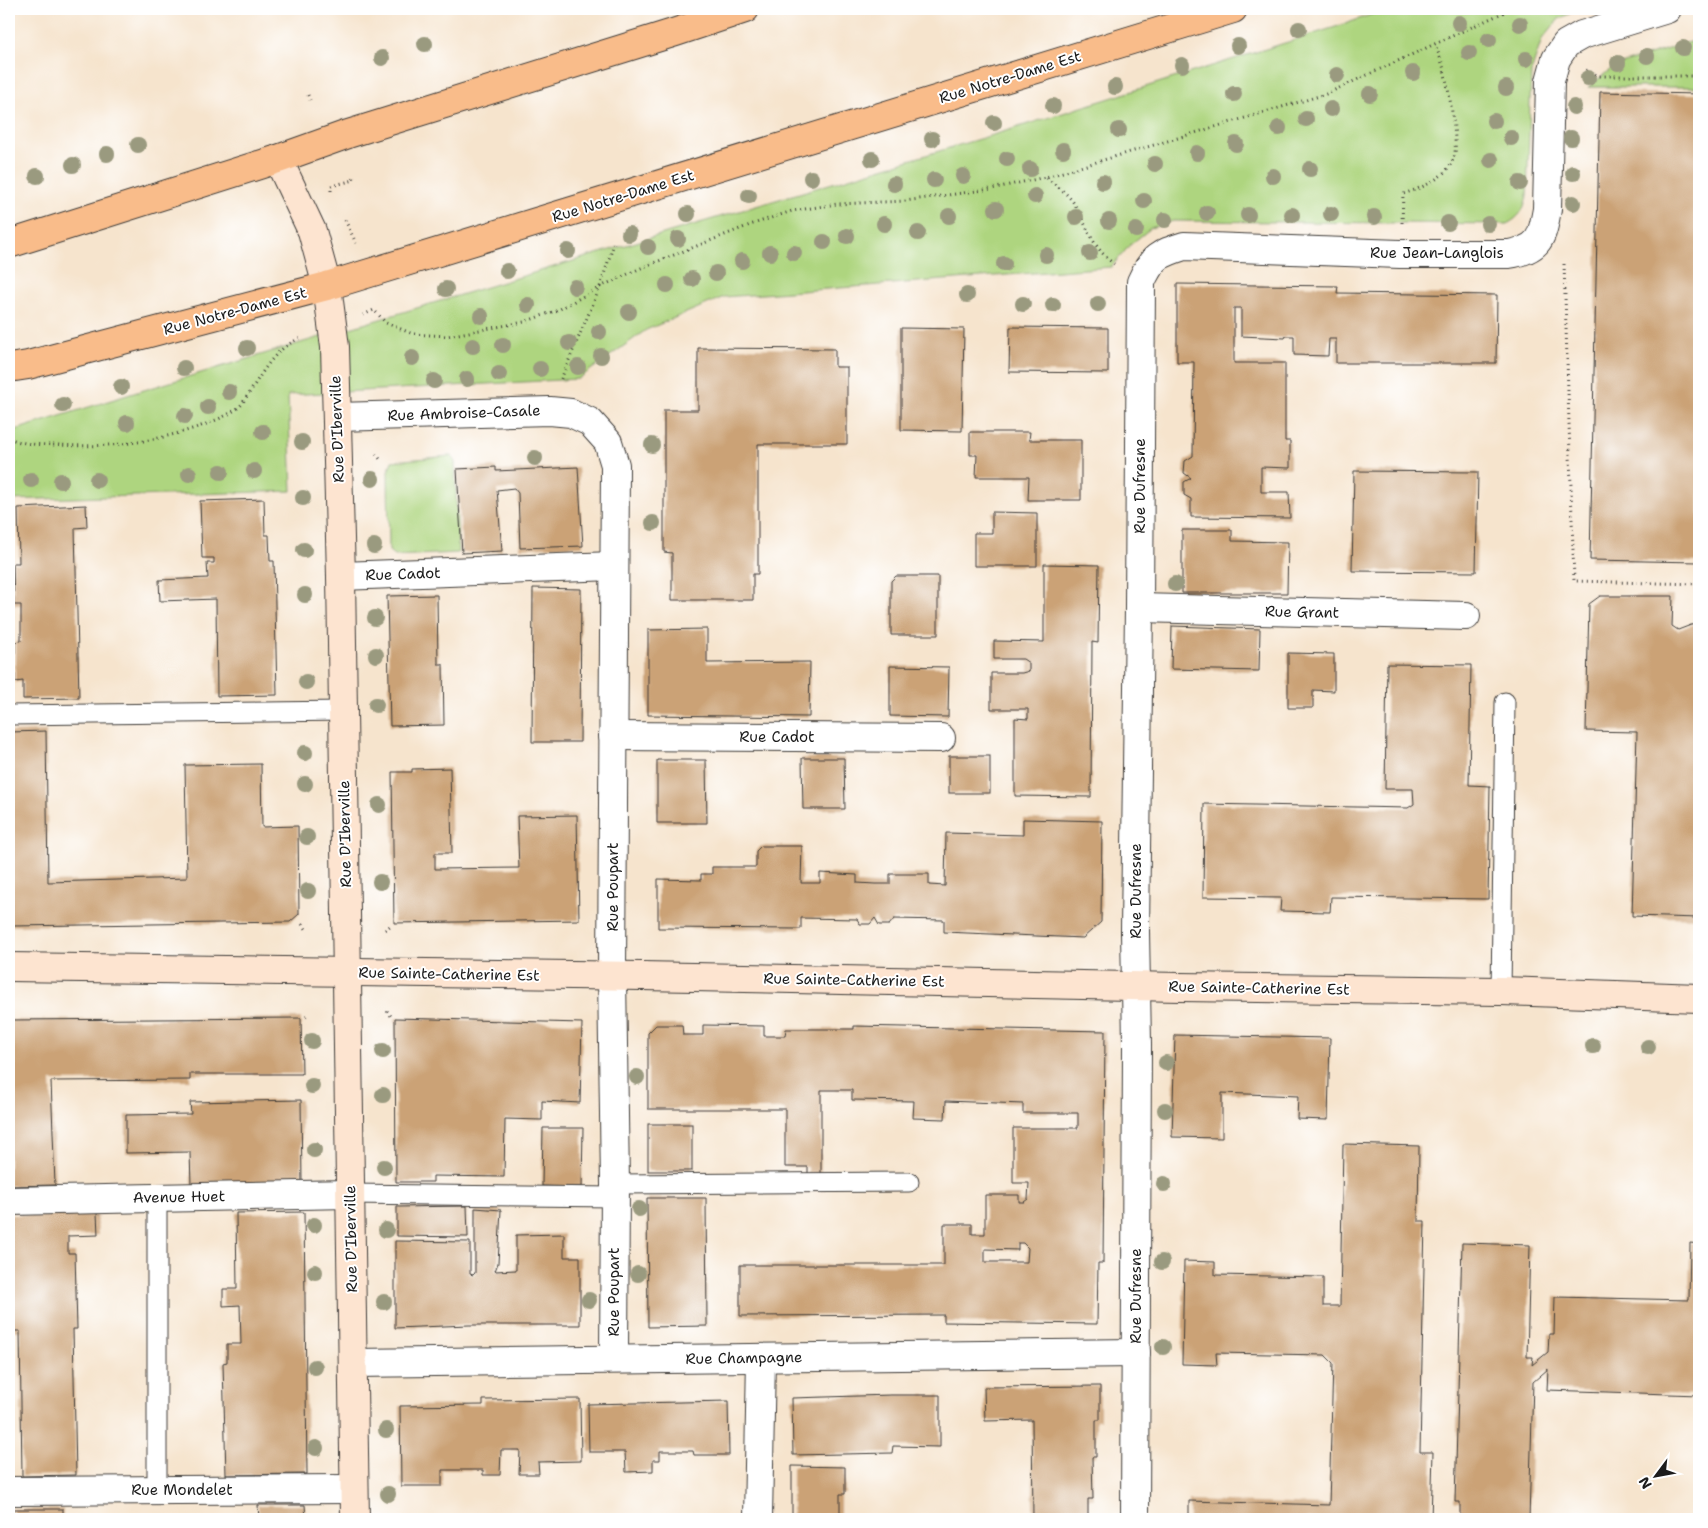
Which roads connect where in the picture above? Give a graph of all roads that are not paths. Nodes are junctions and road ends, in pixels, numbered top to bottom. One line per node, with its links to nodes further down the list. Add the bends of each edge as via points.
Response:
1 (744, 9): 4 (main road)
2 (1233, 9): 7 (main road, Rue Notre-Dame Est)
3 (1667, 9): 6 (street, Rue Jean-Langlois, via 1582,35 1566,44 1556,59 1550,80 1544,228 1535,244 1524,252 1400,254 1184,246 1165,252)
4 (278, 159): 5 (main road); 7 (street, Rue D'Iberville, via 312,231)
5 (9, 244)
6 (1148, 264): 13 (street, Rue Dufresne, via 1141,282)
7 (327, 286): 8 (main road, Rue Notre-Dame Est); 9 (street, Rue D'Iberville, via 335,347)
8 (9, 368)
9 (337, 417): 10 (street, Rue Ambroise-Casale, via 550,411 572,414); 12 (street, Rue D'Iberville)
10 (590, 422): 11 (street, Rue Poupart, via 608,442 614,465)
11 (614, 566): 12 (street, Rue Cadot); 18 (street, Rue Poupart)
12 (341, 576): 16 (street, Rue D'Iberville)
13 (1139, 608): 14 (street, Rue Grant); 23 (street, Rue Dufresne)
14 (1466, 616)
15 (1505, 702): 24 (lane)
16 (343, 711): 17 (lane); 21 (street, Rue D'Iberville)
17 (9, 715)
18 (613, 736): 19 (street, Rue Cadot); 22 (street, Rue Poupart)
19 (941, 738)
20 (9, 967): 21 (street, Rue Sainte-Catherine Est)
21 (346, 972): 22 (street, Rue Sainte-Catherine Est); 28 (street, Rue D'Iberville)
22 (612, 975): 23 (street, Rue Sainte-Catherine Est); 27 (street, Rue Poupart)
23 (1137, 986): 24 (street, Rue Sainte-Catherine Est); 31 (street, Rue Dufresne)
24 (1501, 991): 25 (street, Rue Sainte-Catherine Est)
25 (1699, 998)
26 (909, 1182): 27 (lane)
27 (614, 1190): 28 (lane); 33 (street, Rue Poupart)
28 (350, 1194): 29 (street, Avenue Huet); 34 (street, Rue D'Iberville)
29 (157, 1198): 30 (street, Avenue Huet); 36 (lane)
30 (9, 1201)
31 (1136, 1353): 32 (street, Rue Champagne); 40 (street, Rue Dufresne)
32 (761, 1358): 33 (street, Rue Champagne); 39 (street)
33 (614, 1359): 34 (street, Rue Champagne)
34 (353, 1363): 35 (street, Rue D'Iberville)
35 (354, 1489): 36 (street, Rue Mondelet); 38 (street, Rue D'Iberville)
36 (157, 1490): 37 (street, Rue Mondelet)
37 (9, 1491)
38 (355, 1519)
39 (758, 1519)
40 (1135, 1519)

